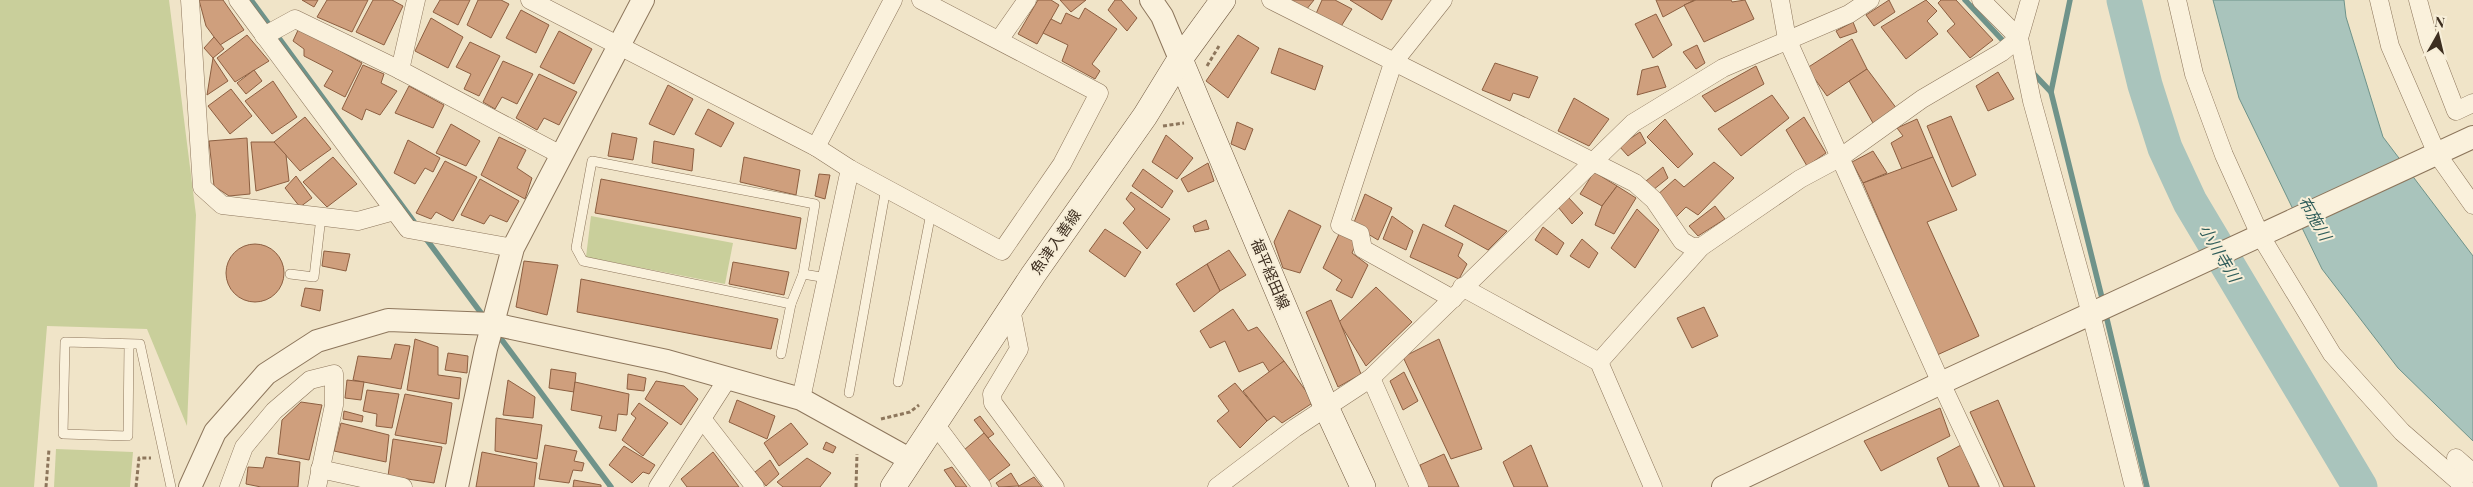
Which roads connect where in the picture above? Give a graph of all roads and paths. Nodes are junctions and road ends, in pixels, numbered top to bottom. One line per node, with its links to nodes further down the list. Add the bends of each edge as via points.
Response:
1 (190, 0): 40 (street, via 202,187 222,205)
2 (238, 0): 20 (street)
3 (416, 0): 27 (street)
4 (530, 0): 24 (street)
5 (643, 0): 24 (street)
6 (893, 0): 30 (street)
7 (921, 0): 23 (street)
8 (1027, 0): 23 (street)
9 (1151, 0): 25 (street, via 1162,16)
10 (1223, 0): 25 (main road, 魚津入善線)
11 (1271, 0): 26 (street)
12 (1443, 0): 26 (street)
13 (1780, 0): 22 (street)
14 (1870, 0): 22 (street, via 1849,14)
15 (1981, 0): 21 (street)
16 (2030, 0): 21 (street)
17 (2177, 0): 41 (street, via 2194,74 2224,155)
18 (2379, 0): 33 (street, via 2390,46)
19 (2418, 0): 28 (street, via 2429,41 2456,111)
20 (264, 36): 27 (street, via 295,20); 38 (street)
21 (2019, 38): 32 (street, via 2002,52 1922,99); 50 (street, via 2032,101)
22 (1787, 39): 32 (street); 34 (street, via 1723,68 1665,102 1633,123)
23 (999, 40): 39 (street, via 1099,93 1062,164 1002,251)
24 (620, 46): 30 (street); 31 (street)
25 (1180, 59): 49 (main road, 魚津入善線, via 1145,116); 62 (main road, 福平経田線)
26 (1393, 63): 34 (street); 47 (street, via 1340,225 1360,234 1362,250)
27 (400, 70): 31 (street)
28 (2473, 103)
29 (2473, 137): 33 (street)
30 (816, 148): 35 (street)
31 (561, 154): 43 (street)
32 (1841, 157): 42 (street, via 1800,179); 58 (street)
33 (2430, 157): 37 (street); 41 (street)
34 (1593, 162): 42 (street, via 1635,183 1654,200 1682,242); 47 (street)
35 (850, 169): 36 (street); 46 (street)
36 (886, 188): 39 (street); 59 (lane)
37 (2473, 206)
38 (394, 211): 40 (street, via 358,221); 43 (street, via 408,229)
39 (931, 213): 57 (lane)
40 (320, 217): 44 (lane, via 314,277)
41 (2267, 232): 50 (street); 93 (street, via 2332,354 2402,432)
42 (1702, 247): 54 (street)
43 (513, 248): 51 (street)
44 (290, 274)
45 (803, 274): 46 (lane); 48 (lane); 48 (lane, via 815,204 592,161 576,248 583,261)
46 (827, 278): 60 (street)
47 (1458, 293): 54 (street); 56 (street)
48 (792, 304): 53 (lane)
49 (1011, 309): 64 (main road, 魚津入善線); 85 (street, via 1019,349 992,394 993,403)
50 (2091, 314): 58 (street); 92 (street)
51 (492, 324): 55 (street, via 667,360); 75 (street, via 388,320 317,341 266,374 215,432); 79 (street)
52 (129, 344): 52 (lane, via 65,342 63,434 128,436); 67 (lane, via 140,344)
53 (781, 354)
54 (1600, 362): 89 (street)
55 (728, 378): 60 (street); 63 (street)
56 (1371, 378): 62 (street); 88 (street)
57 (898, 382)
58 (1940, 383): 90 (street); 91 (street)
59 (849, 393)
60 (801, 399): 65 (street)
61 (921, 404): 65 (path, via 910,412 879,419)
62 (1326, 409): 86 (street, via 1295,428); 87 (main road, 福平経田線)
63 (703, 420): 80 (street); 81 (street)
64 (935, 424): 69 (main road, 魚津入善線); 84 (street)
65 (867, 436): 69 (street); 82 (path, via 857,450)
66 (49, 449): 72 (path)
67 (166, 458): 73 (path, via 139,458); 74 (lane)
68 (2456, 458): 71 (street)
69 (911, 460): 83 (main road, 魚津入善線)
70 (320, 470): 76 (street, via 334,405 334,374 310,380 274,411 244,446); 77 (street); 78 (street)
71 (2473, 473)
72 (46, 487)
73 (136, 487)
74 (171, 487)
75 (190, 487)
76 (229, 487)
77 (317, 487)
78 (403, 487)
79 (457, 487)
80 (658, 487)
81 (755, 487)
82 (856, 487)
83 (893, 487)
84 (982, 487)
85 (1055, 487)
86 (1217, 487)
87 (1363, 487)
88 (1419, 487)
89 (1653, 487)
90 (1723, 487)
91 (1990, 487)
92 (2134, 487)
93 (2465, 487)

